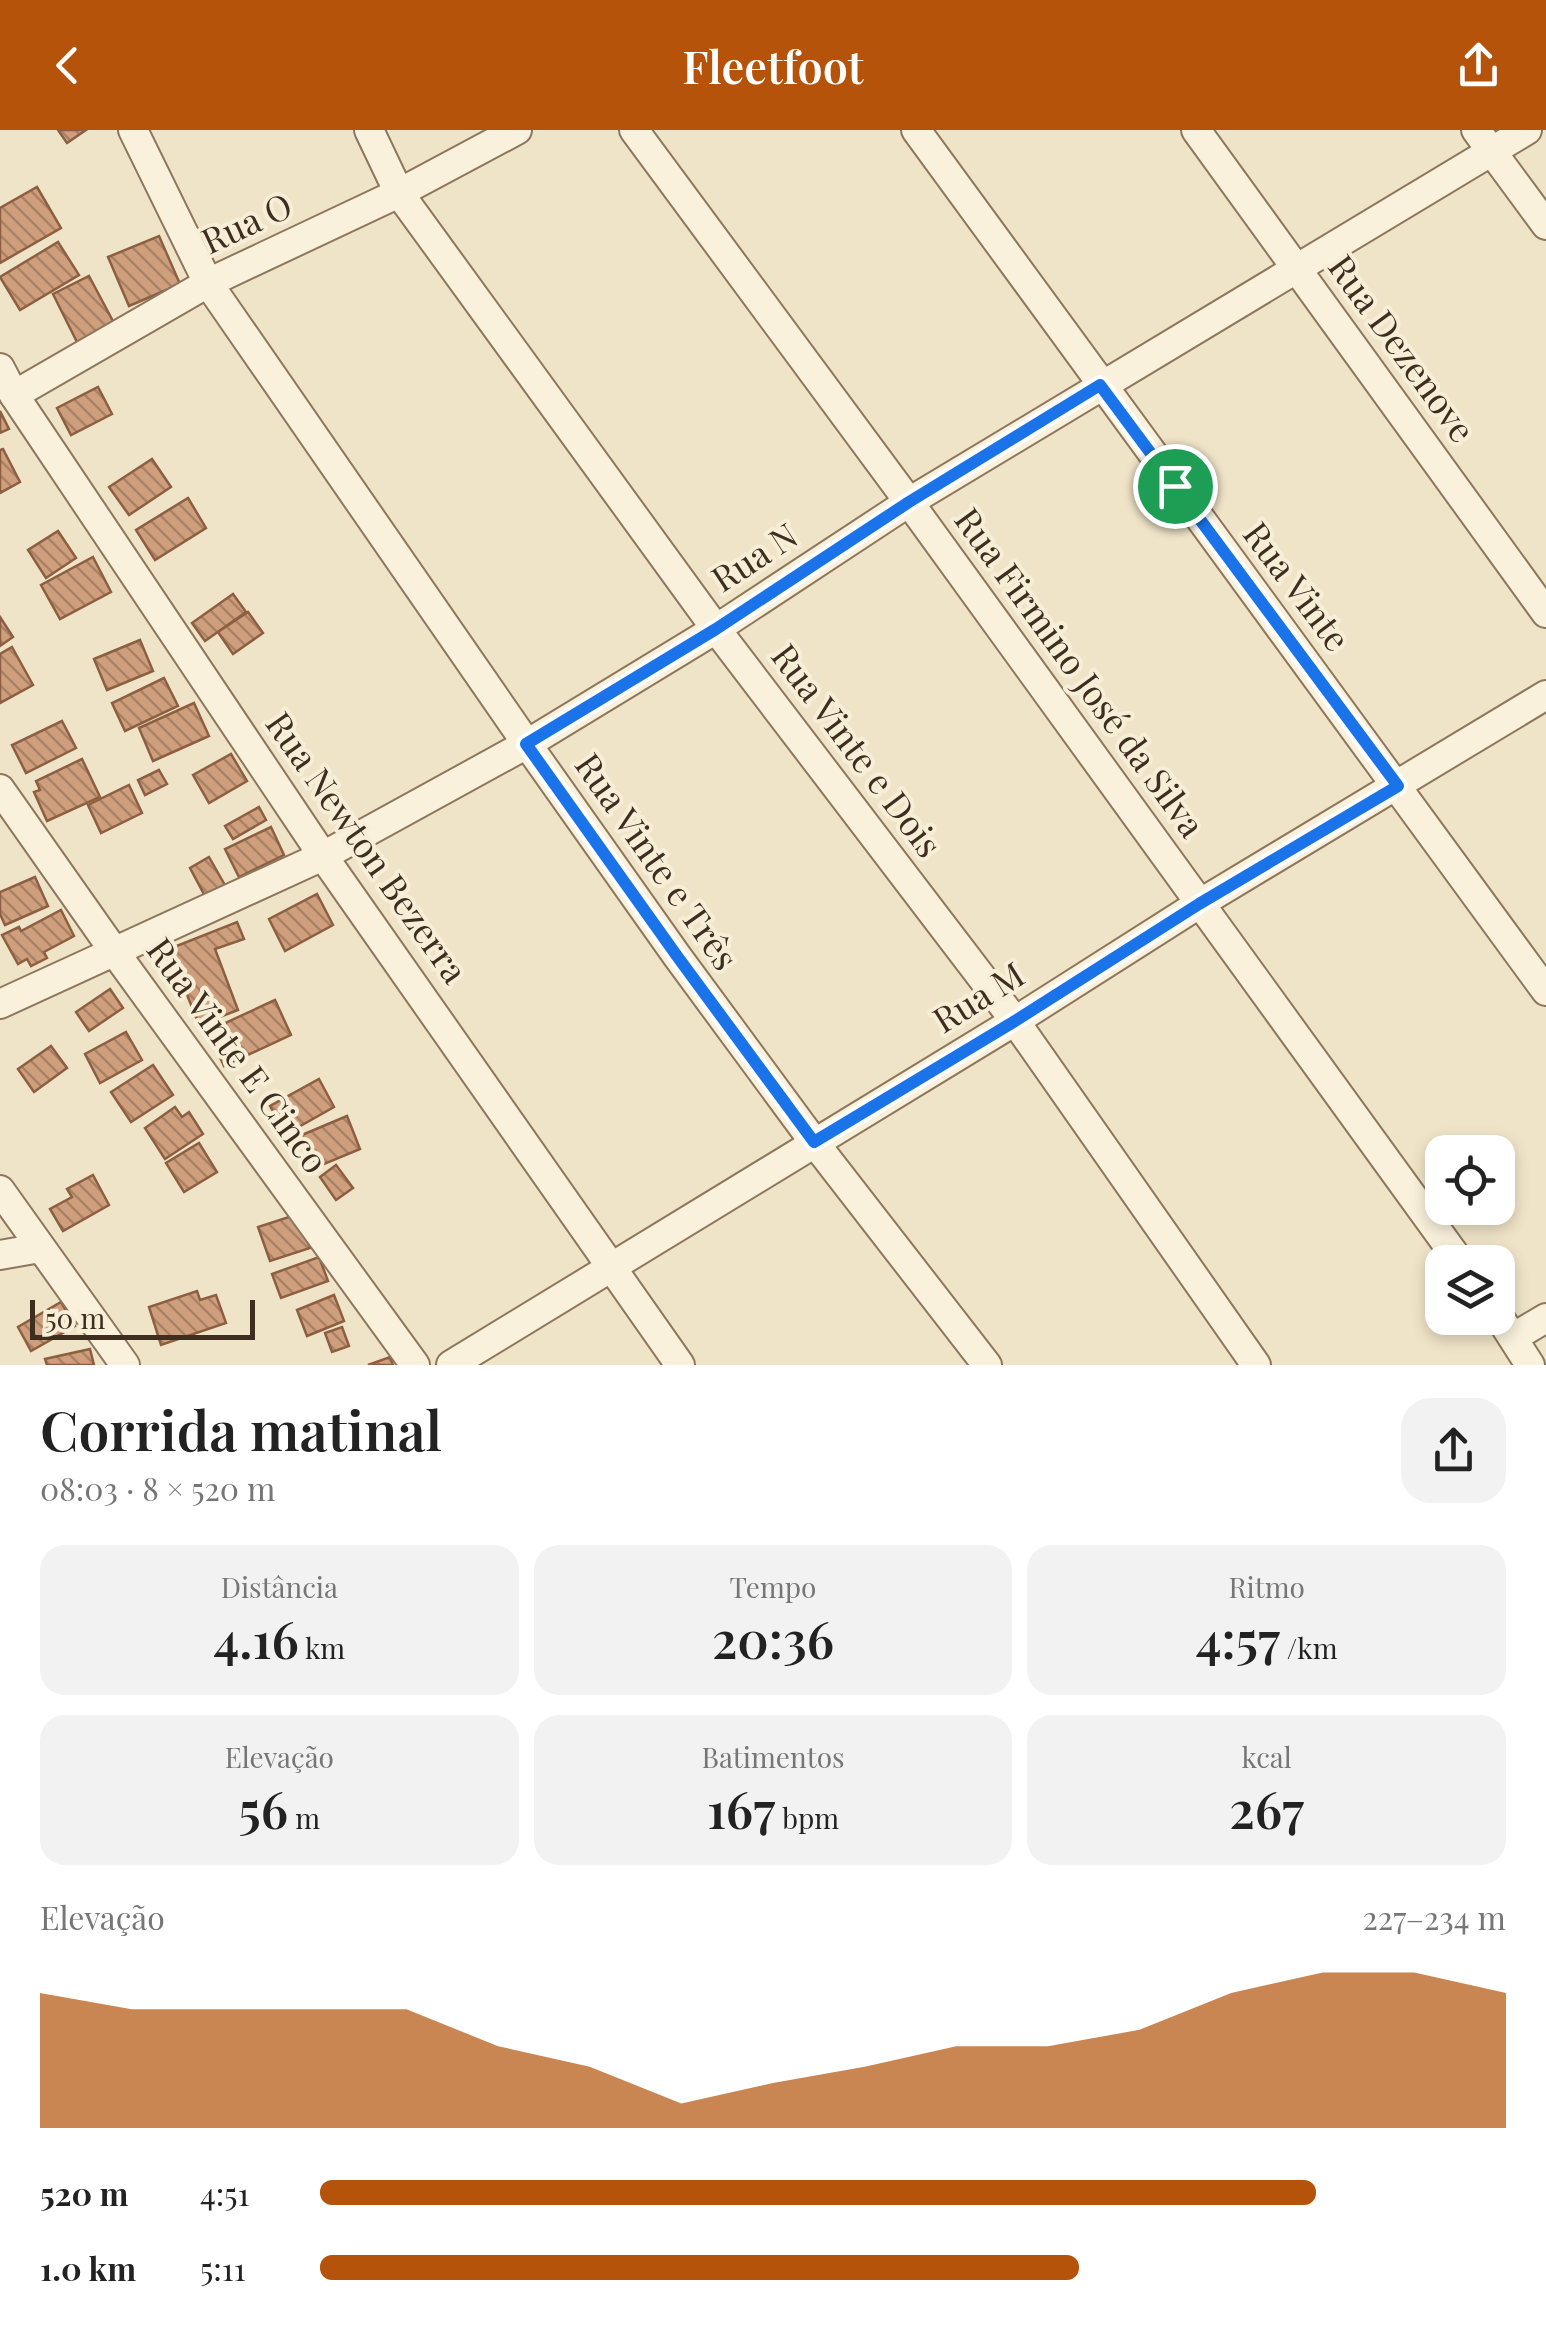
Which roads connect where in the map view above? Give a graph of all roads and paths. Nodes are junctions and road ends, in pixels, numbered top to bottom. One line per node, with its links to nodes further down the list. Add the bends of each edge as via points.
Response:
1 (133, 130): 12 (street, Rua Vinte e Três)
2 (369, 130): 9 (street, Rua Vinte e Dois)
3 (517, 130): 9 (street, Rua O)
4 (634, 130): 16 (street, Rua Firmino José da Silva)
5 (916, 130): 14 (street, Rua Vinte)
6 (1196, 130): 11 (street, Rua Dezenove)
7 (1527, 130): 8 (street, Rua N)
8 (1485, 140): 10 (street); 11 (street, Rua N)
9 (399, 193): 12 (street, Rua O); 18 (street, Rua Vinte e Dois)
10 (1546, 225)
11 (1296, 268): 14 (street, Rua N); 17 (street, Rua Dezenove)
12 (208, 283): 15 (street, Rua O); 20 (street, Rua Vinte e Três)
13 (0, 368): 15 (street, Rua Newton Bezerra)
14 (1100, 385): 16 (street, Rua N); 21 (street, Rua Vinte)
15 (14, 396): 23 (street, Rua Newton Bezerra)
16 (909, 502): 18 (street, Rua N); 24 (street, Rua Firmino José da Silva)
17 (1546, 612)
18 (716, 629): 20 (street, Rua N); 28 (street, Rua Vinte e Dois)
19 (1546, 696): 21 (street, Rua M)
20 (526, 744): 23 (street, Rua N); 29 (street, Rua Vinte e Três)
21 (1398, 786): 24 (street, Rua M); 26 (street, Rua Vinte)
22 (0, 789): 25 (street, Rua Vinte E Cinco)
23 (323, 856): 25 (street, Rua N); 34 (street, Rua Newton Bezerra)
24 (1199, 904): 28 (street, Rua M); 31 (street, Rua Firmino José da Silva)
25 (114, 950): 27 (street, Rua N); 39 (street, Rua Vinte E Cinco)
26 (1546, 992)
27 (0, 1004)
28 (1015, 1021): 29 (street, Rua M); 43 (street, Rua Vinte e Dois)
29 (814, 1142): 34 (street, Rua M); 42 (street, Rua Vinte e Três)
30 (0, 1190): 32 (street)
31 (1448, 1245)
32 (40, 1248): 33 (street); 38 (street)
33 (0, 1255)
34 (612, 1268): 40 (street, Rua M); 41 (street, Rua Newton Bezerra)
35 (1546, 1318): 36 (street)
36 (1515, 1324)
37 (1512, 1335): 44 (street)
38 (125, 1365)
39 (416, 1365)
40 (451, 1365)
41 (680, 1365)
42 (987, 1365)
43 (1256, 1365)
44 (1530, 1365)

